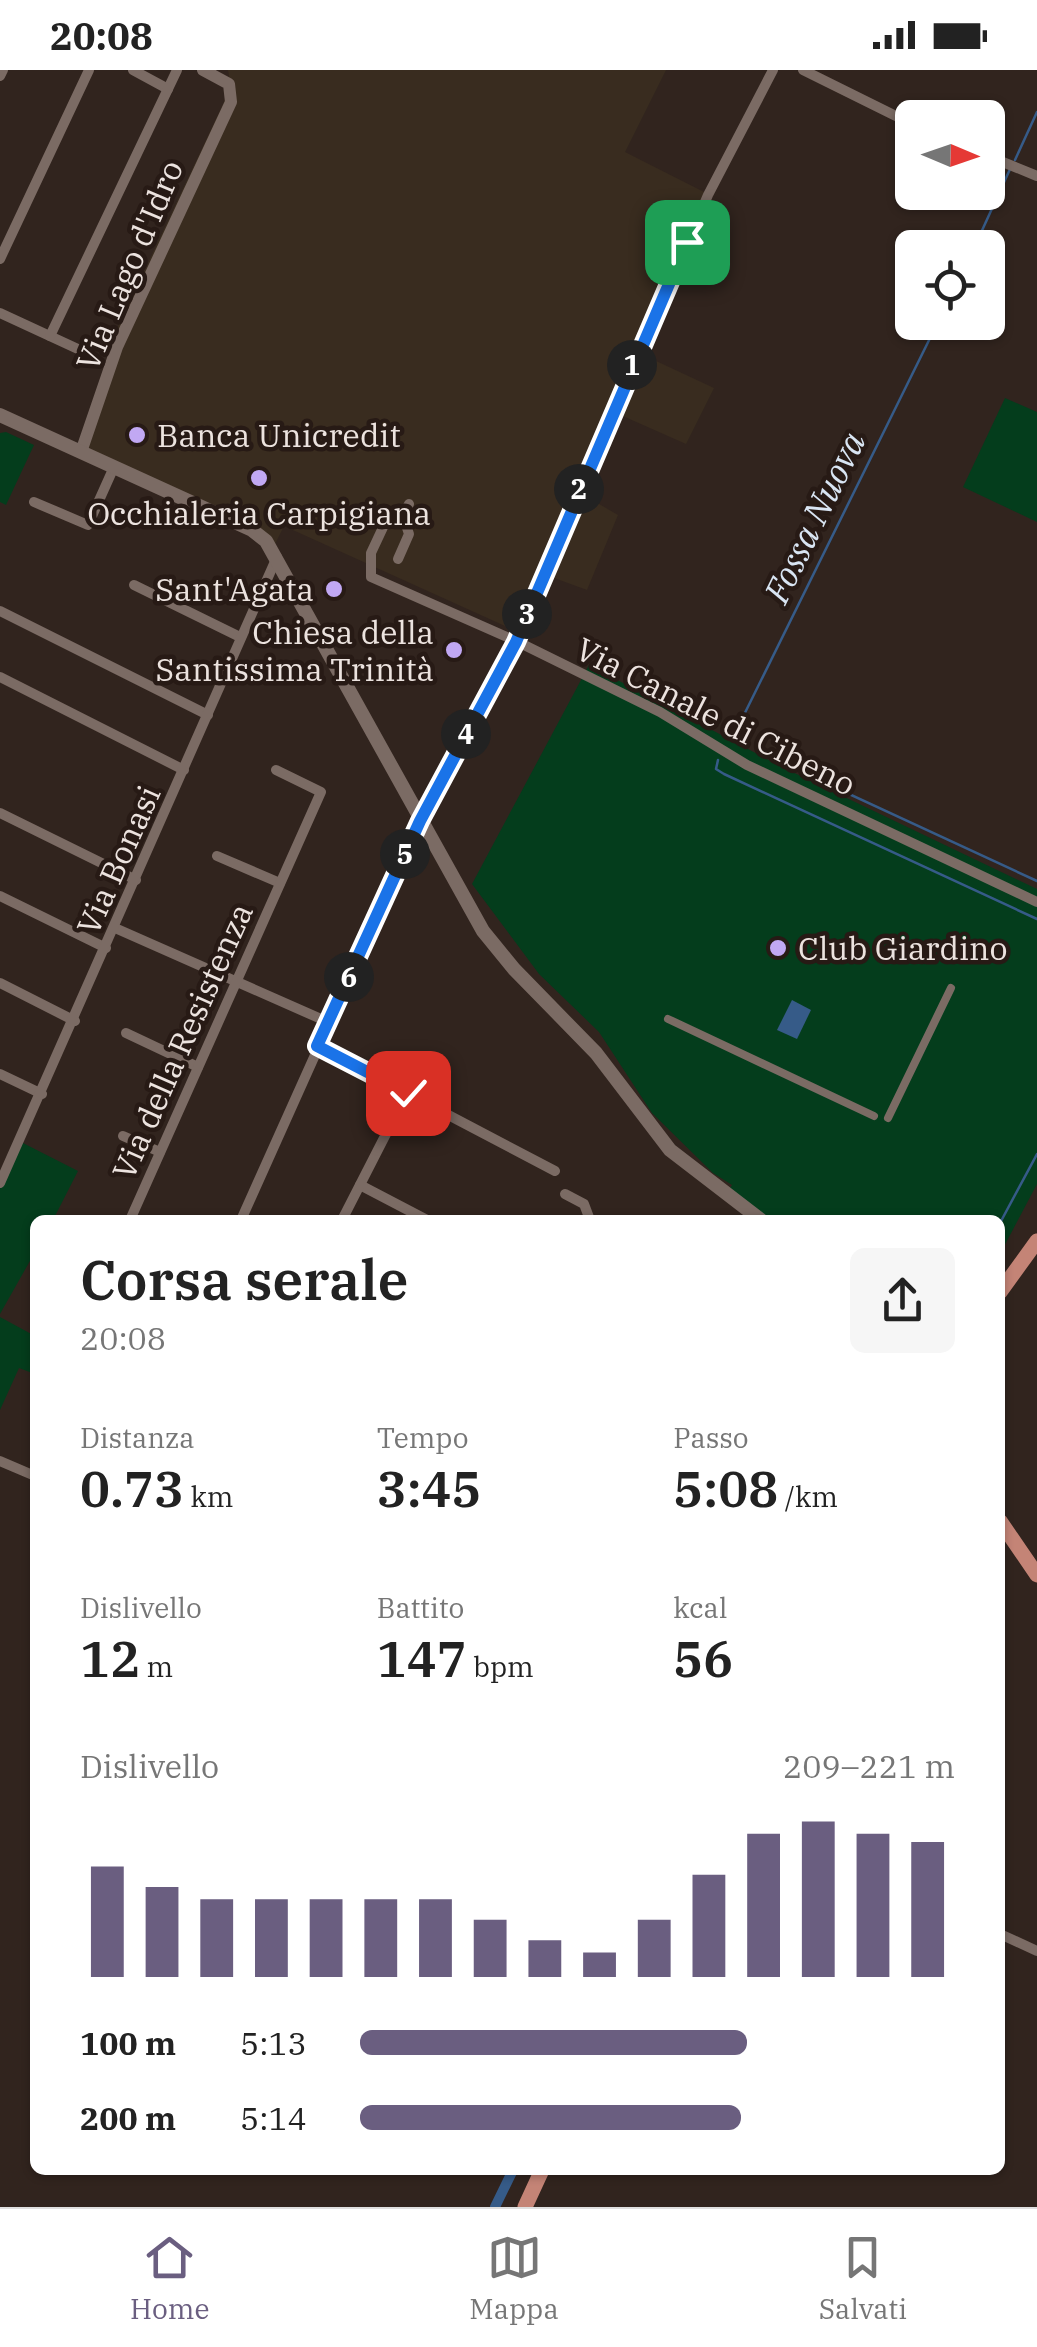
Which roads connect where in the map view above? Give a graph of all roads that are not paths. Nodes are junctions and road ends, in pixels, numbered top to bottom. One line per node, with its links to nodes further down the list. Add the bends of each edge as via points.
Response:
1 (89, 70): 10 (street)
2 (132, 70): 8 (street)
3 (177, 70): 8 (street)
4 (204, 70): 7 (street)
5 (772, 70): 25 (street, via 701,211)
6 (803, 70): 9 (street)
7 (232, 77): 15 (street, Via Lago d'Idro, via 232,102 118,347)
8 (168, 89): 12 (street)
9 (895, 116)
10 (0, 259)
11 (0, 312): 12 (street)
12 (50, 336): 13 (street)
13 (93, 356)
14 (0, 415): 15 (main road)
15 (81, 452): 16 (main road)
16 (114, 467): 17 (street, via 88,525); 20 (main road, via 252,530)
17 (34, 502)
18 (409, 504): 19 (street)
19 (403, 516): 21 (street, via 409,534); 25 (street, Via Canale di Cibeno, via 386,521 371,553 371,577)
20 (278, 556): 24 (street, Via Bonasi); 31 (main road)
21 (398, 559)
22 (134, 585): 24 (street)
23 (0, 611): 27 (street)
24 (240, 637): 27 (street, Via Bonasi)
25 (516, 642): 31 (street); 36 (street, Via Canale di Cibeno, via 660,712 746,765)
26 (0, 677): 28 (street)
27 (208, 715): 28 (street, Via Bonasi)
28 (184, 770): 33 (street, Via Bonasi)
29 (276, 770): 34 (street, Via della Resistenza, via 321,792)
30 (0, 814): 33 (street)
31 (420, 821): 44 (street); 64 (main road, via 463,899 514,969 596,1053 670,1150)
32 (217, 856): 34 (street, Via della Resistenza)
33 (136, 880): 37 (street, Via Bonasi)
34 (280, 883): 39 (street, Via della Resistenza)
35 (0, 896): 38 (street)
36 (1037, 902)
37 (115, 928): 38 (street, Via Bonasi); 39 (street)
38 (106, 948): 43 (street, Via Bonasi)
39 (236, 980): 44 (street); 47 (street, Via della Resistenza)
40 (0, 984): 43 (street)
41 (951, 988): 52 (street)
42 (668, 1020): 51 (street)
43 (76, 1021): 50 (street, Via Bonasi)
44 (328, 1022): 46 (street)
45 (126, 1033): 47 (street)
46 (317, 1046): 49 (street); 60 (street)
47 (198, 1066): 54 (street, Via della Resistenza)
48 (0, 1074): 50 (street)
49 (408, 1093): 55 (street); 57 (street)
50 (42, 1094): 56 (street, Via Bonasi)
51 (874, 1116)
52 (888, 1118)
53 (123, 1136): 54 (street)
54 (160, 1152): 59 (street, Via della Resistenza)
55 (555, 1171)
56 (0, 1183)
57 (360, 1184): 61 (street); 62 (street)
58 (565, 1194): 63 (street, via 584,1204)
59 (132, 1215)
60 (243, 1215)
61 (344, 1215)
62 (418, 1215)
63 (588, 1215)
64 (754, 1215)
65 (1037, 1241): 66 (main road)
66 (1005, 1285)
67 (0, 1461): 68 (street)
68 (30, 1474)
69 (1005, 1528): 70 (main road)
70 (1037, 1575)
71 (1005, 1936): 72 (street)
72 (1037, 1951)
73 (540, 2175): 74 (main road)
74 (525, 2207)

